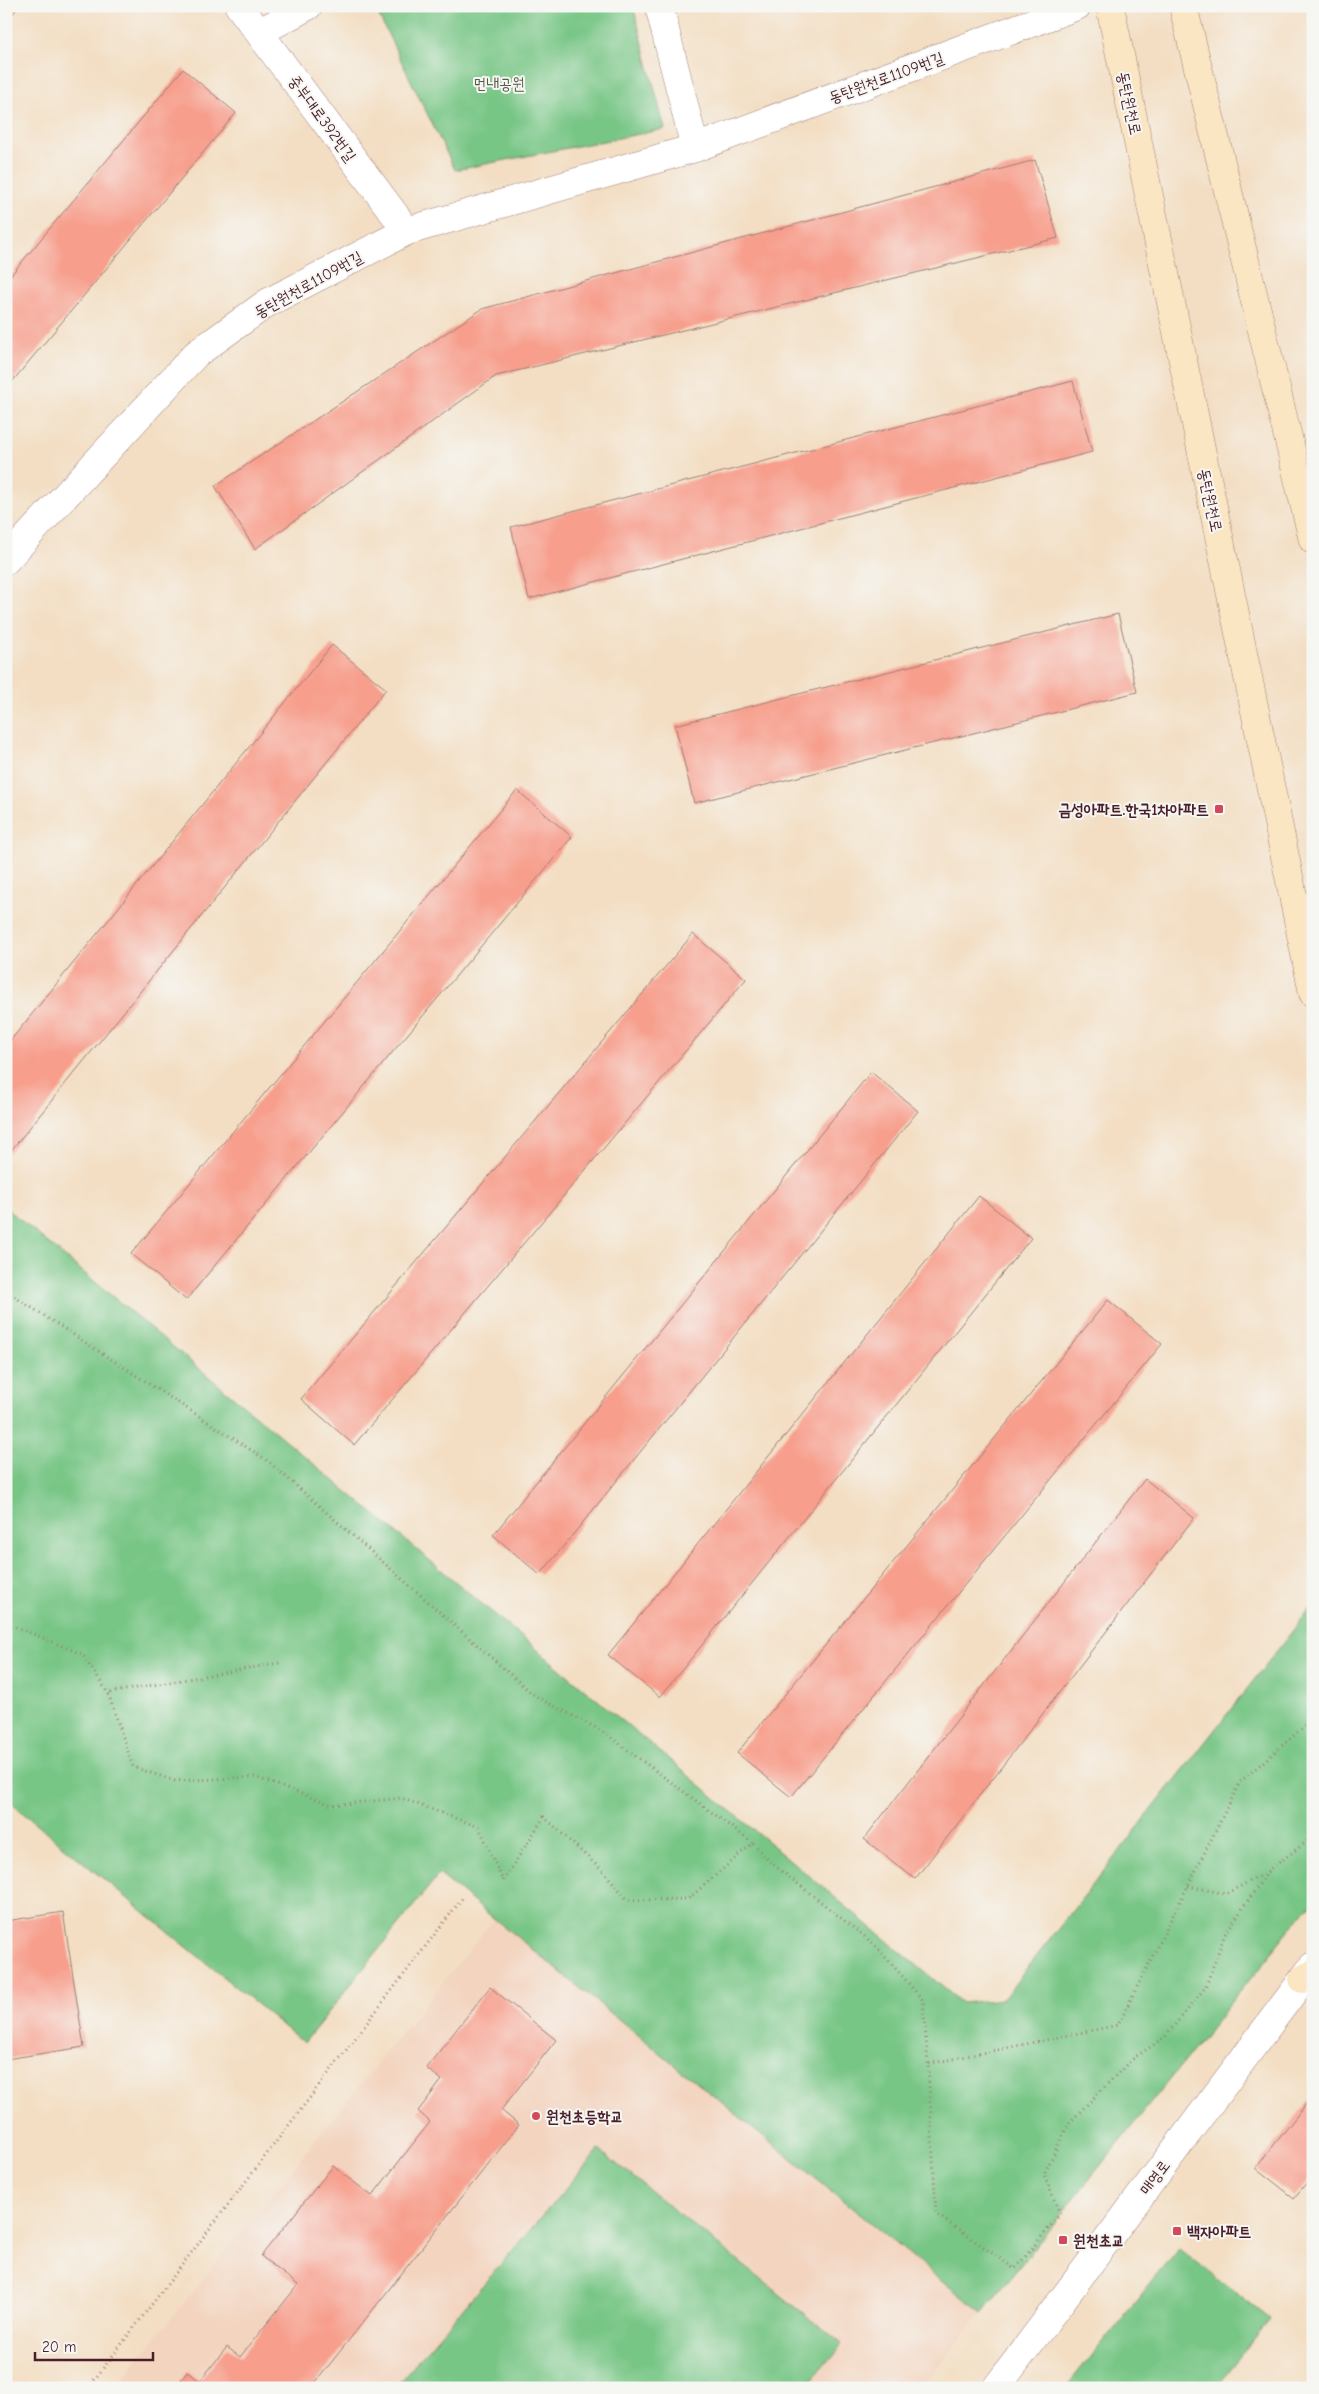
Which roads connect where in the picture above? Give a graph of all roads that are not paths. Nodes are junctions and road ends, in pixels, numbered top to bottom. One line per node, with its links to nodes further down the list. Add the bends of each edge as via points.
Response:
1 (239, 6): 7 (street, 중부대로392번길)
2 (308, 6): 7 (street)
3 (659, 6): 8 (street)
4 (1077, 6): 8 (street, 동탄원천로1109번길)
5 (1110, 6): 12 (main road, 동탄원천로)
6 (1183, 6): 10 (main road)
7 (260, 32): 9 (street, 중부대로392번길)
8 (695, 148): 9 (street, 동탄원천로1109번길)
9 (406, 231): 11 (street, 동탄원천로1109번길, via 267,304 196,354)
10 (1313, 540)
11 (6, 560)
12 (1313, 993)
13 (1310, 1973): 14 (street, 매영로)
14 (996, 2388)

